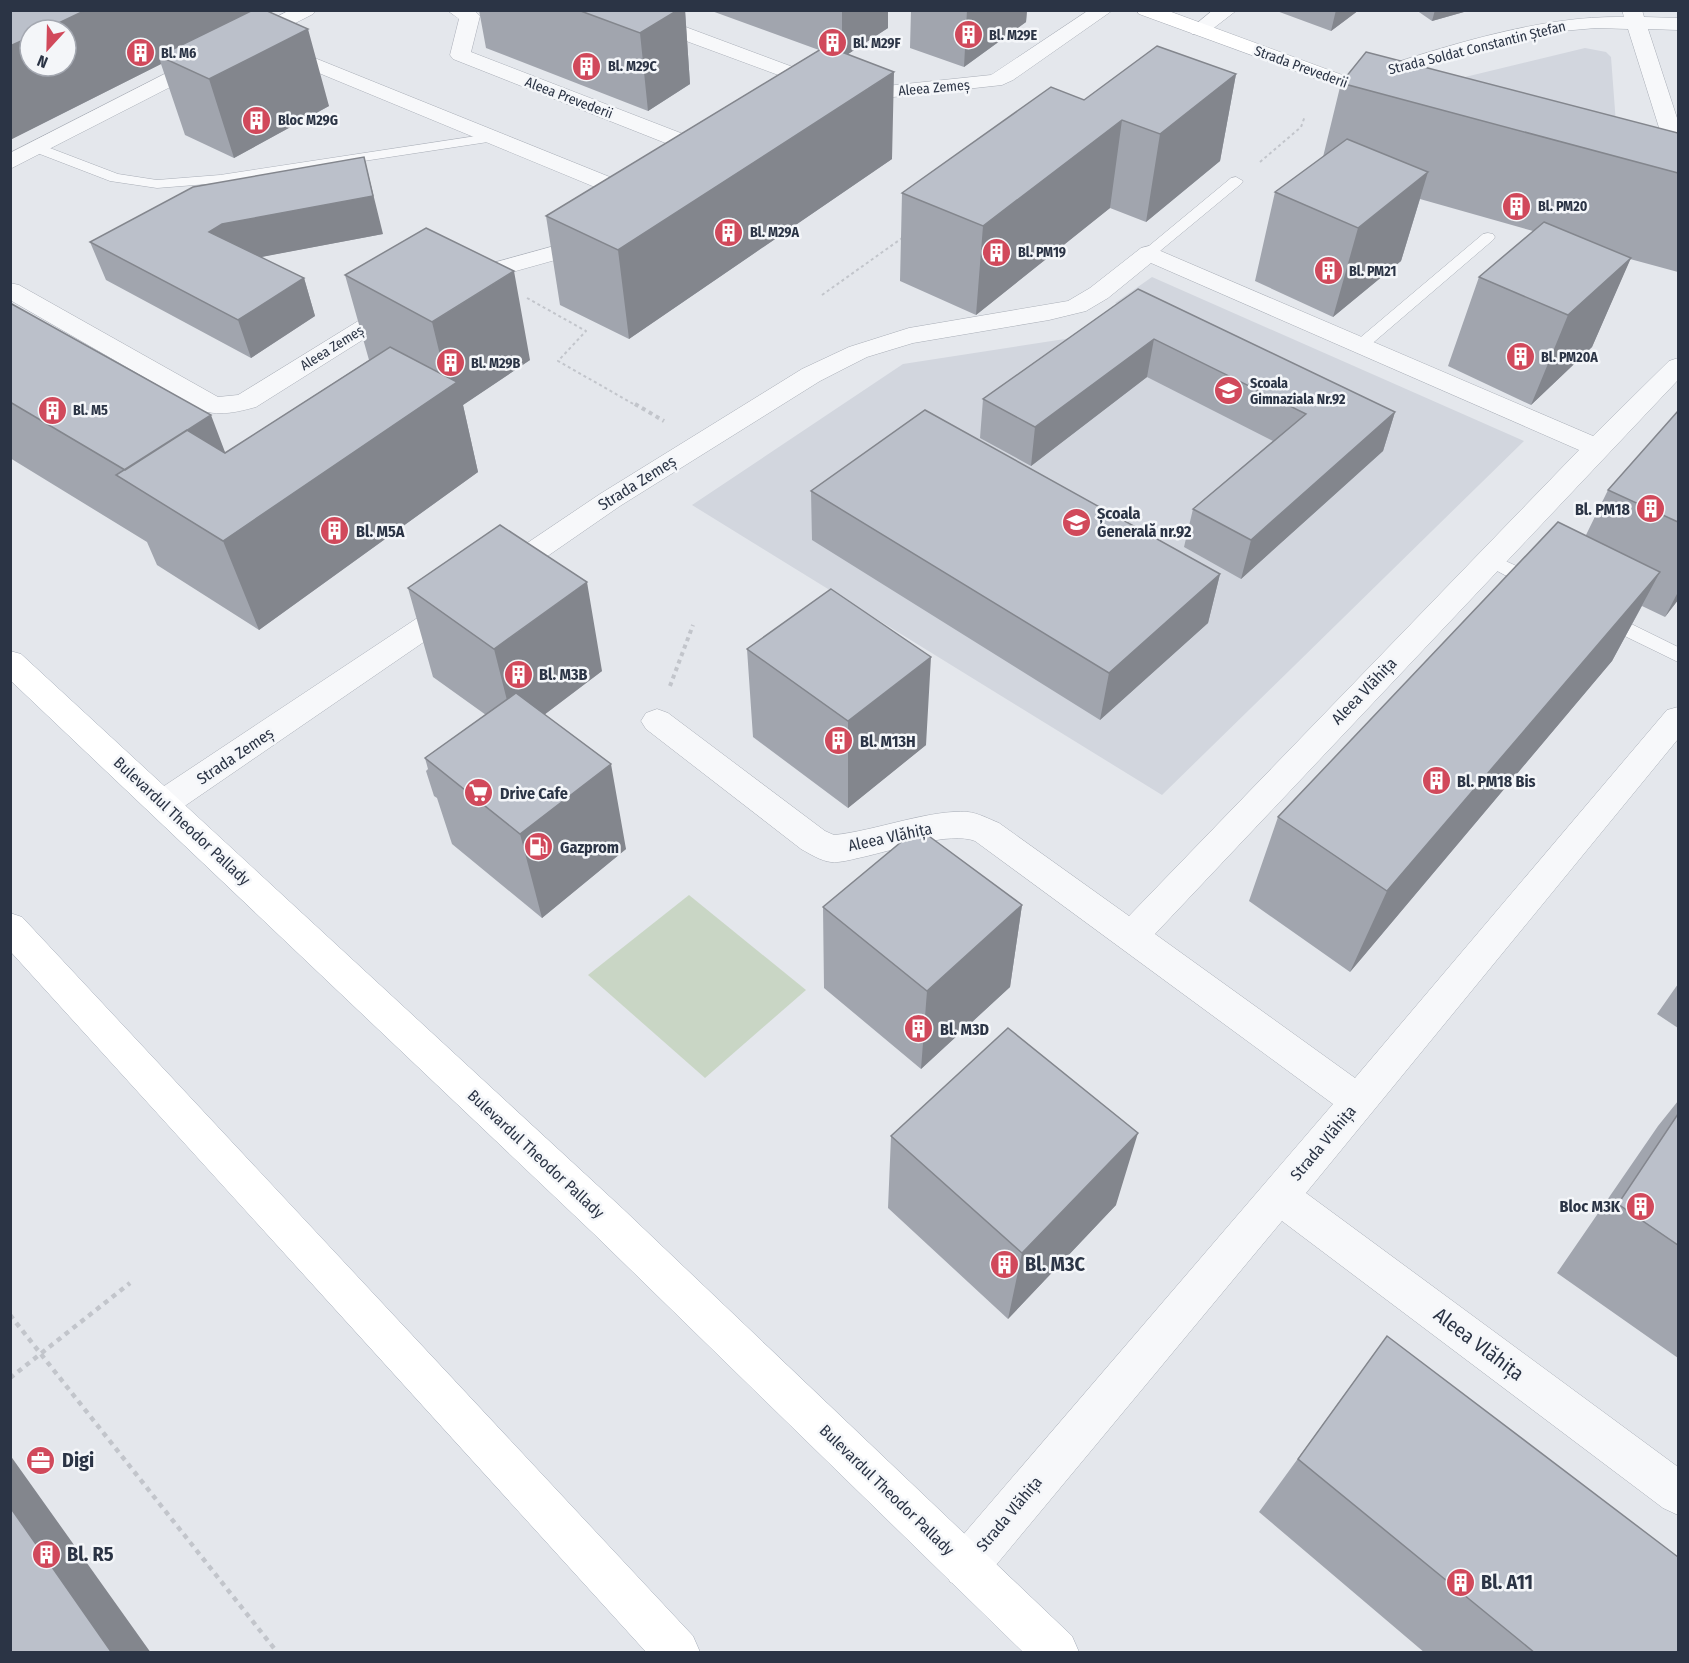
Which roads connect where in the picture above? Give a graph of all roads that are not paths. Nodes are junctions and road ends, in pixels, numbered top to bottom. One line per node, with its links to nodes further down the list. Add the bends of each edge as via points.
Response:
1 (306, 10): 10 (street)
2 (457, 10): 20 (street, Aleea Prevederii, via 470,16 460,55 734,157)
3 (620, 10): 12 (street)
4 (1103, 10): 12 (street, Aleea Zemeș, via 995,81)
5 (1146, 10): 9 (main road, Strada Prevederii)
6 (1227, 10): 9 (street)
7 (1635, 17): 8 (street, Strada Soldat Constantin Ștefan); 11 (street, Strada Soldat Constantin Ștefan, via 1562,25 1440,54 1375,73); 15 (street)
8 (1678, 24)
9 (1199, 30): 11 (main road, Strada Prevederii)
10 (252, 39): 16 (street); 17 (street)
11 (1351, 85): 14 (main road, Strada Prevederii)
12 (850, 95): 13 (street, Aleea Zemeș)
13 (819, 105)
14 (1406, 105)
15 (1672, 110): 18 (street)
16 (496, 137): 17 (lane, via 167,184 115,178); 22 (street)
17 (38, 148): 19 (street)
18 (1678, 153)
19 (10, 162)
20 (711, 173)
21 (1236, 181): 25 (lane)
22 (654, 212)
23 (616, 235): 26 (street)
24 (1488, 237): 29 (lane)
25 (1149, 253): 29 (street); 39 (street, Strada Zemeș, via 1077,306 909,336 858,352 780,393 610,500)
26 (440, 286)
27 (10, 290): 28 (street, Aleea Zemeș, via 212,405 230,406 247,401)
28 (412, 298)
29 (1361, 345): 31 (street)
30 (1678, 366): 31 (street, Aleea Vlăhița)
31 (1597, 448): 32 (street, Aleea Vlăhița)
32 (1490, 560): 33 (lane); 41 (street, Aleea Vlăhița)
33 (1553, 591)
34 (1584, 607): 35 (lane)
35 (1678, 655)
36 (10, 662): 39 (main road, Bulevardul Theodor Pallady)
37 (1678, 718): 42 (street, Strada Vlăhița)
38 (657, 721): 41 (street, Aleea Vlăhița, via 813,840 831,849 950,825 970,825 987,832)
39 (164, 803): 45 (main road, Bulevardul Theodor Pallady, via 608,1221)
40 (10, 927): 46 (main road)
41 (1132, 935): 42 (street, Aleea Vlăhița)
42 (1358, 1101): 43 (street, Strada Vlăhița)
43 (1279, 1196): 44 (street, Aleea Vlăhița); 45 (street, Strada Vlăhița)
44 (1678, 1492)
45 (966, 1566): 47 (main road, Bulevardul Theodor Pallady)
46 (677, 1653)
47 (1056, 1653)

